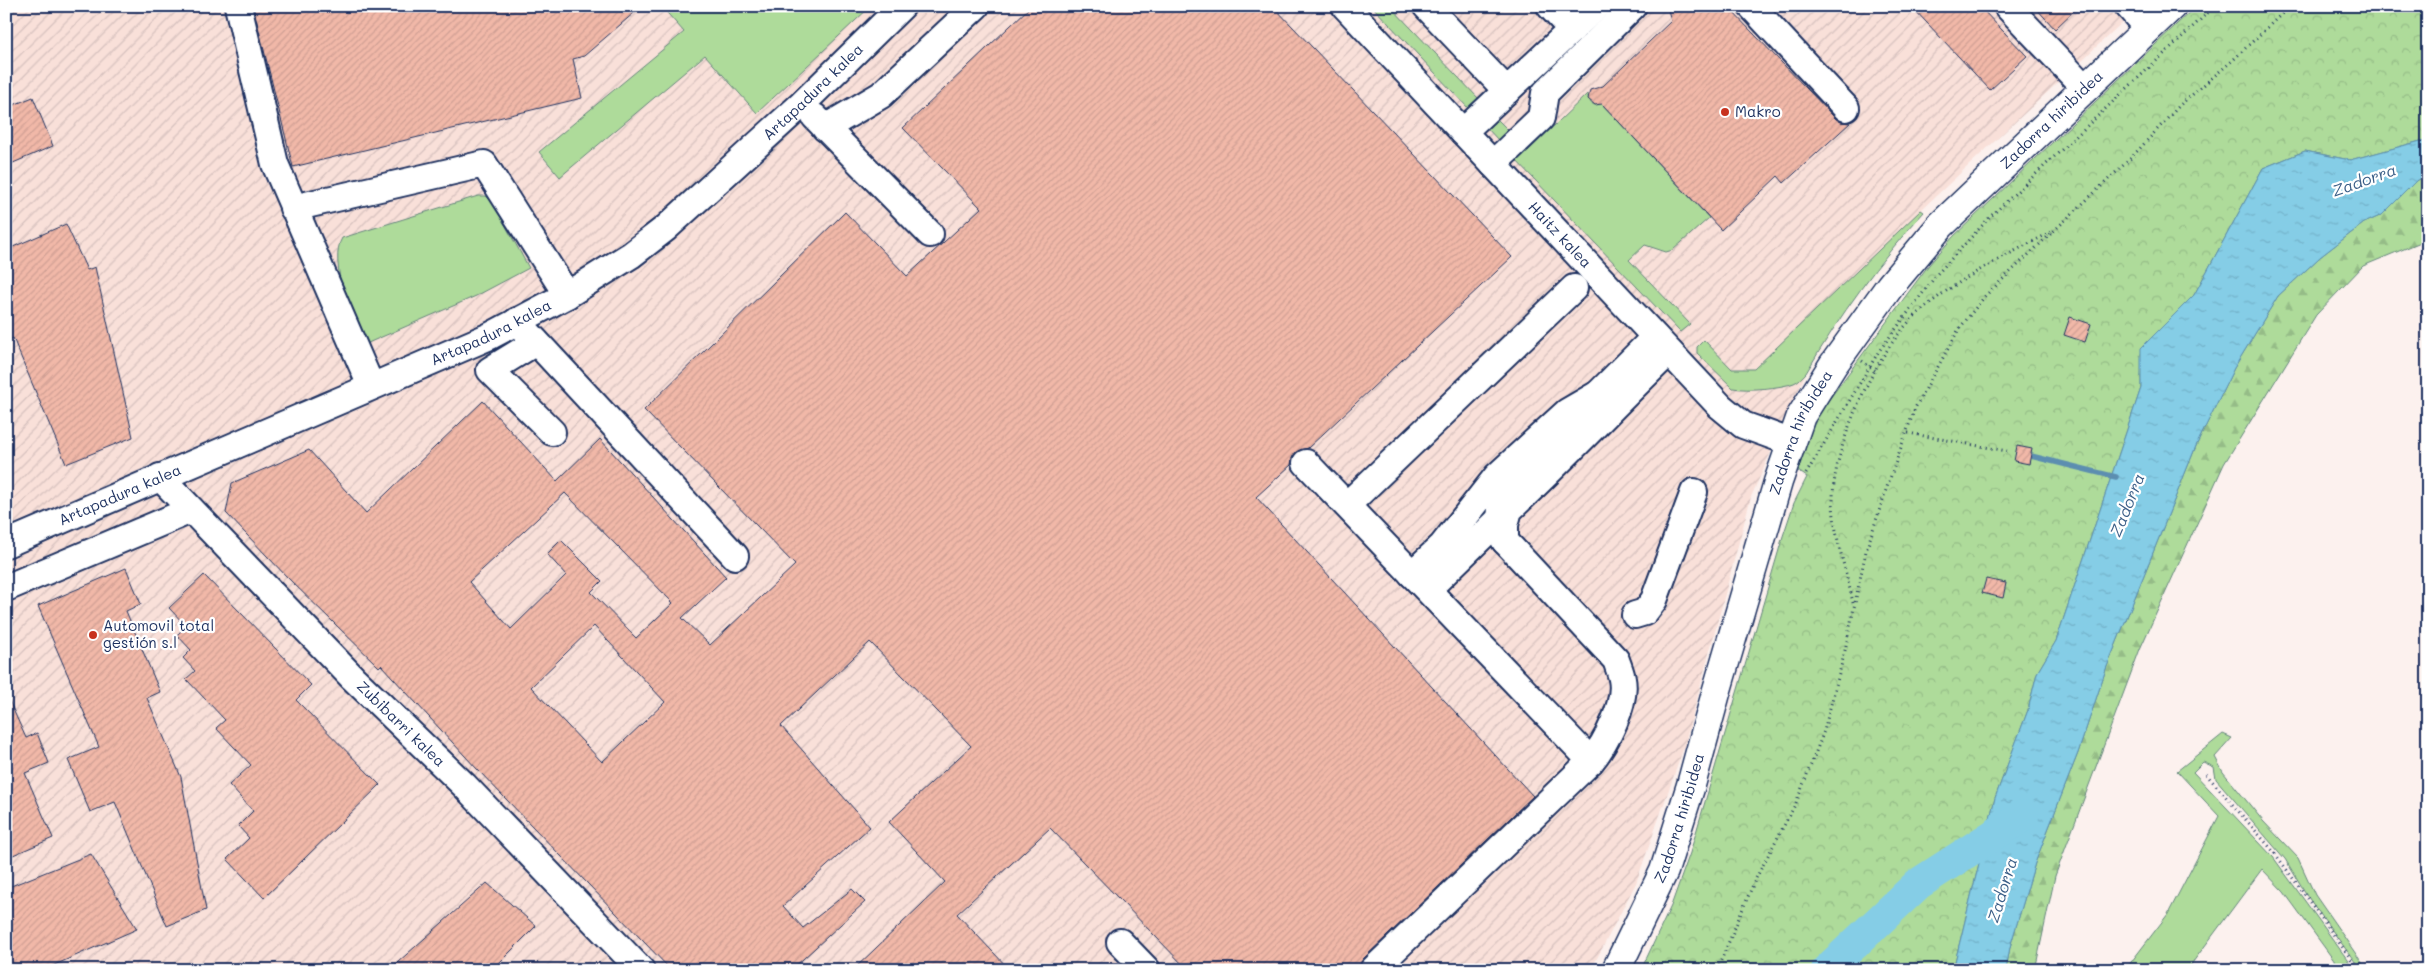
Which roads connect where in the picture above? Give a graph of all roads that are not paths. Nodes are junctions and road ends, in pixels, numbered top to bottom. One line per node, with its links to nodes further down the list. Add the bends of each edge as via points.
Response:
1 (238, 6): 22 (street, via 275,164)
2 (902, 6): 17 (street, Artapadura kalea)
3 (976, 6): 19 (street, via 881,95)
4 (1345, 6): 20 (street, Haitz kalea)
5 (1426, 6): 16 (street)
6 (1550, 6): 14 (street)
7 (1597, 6): 14 (street)
8 (1632, 6): 21 (street, via 1545,94 1541,118)
9 (1751, 6): 18 (street)
10 (2007, 6): 15 (street)
11 (2128, 6): 13 (street)
12 (2172, 6): 13 (main road, Zadorra hiribidea)
13 (2148, 28): 15 (main road, Zadorra hiribidea)
14 (1572, 30): 16 (street)
15 (2085, 88): 32 (main road, Zadorra hiribidea, via 1919,250 1833,365 1801,416)
16 (1507, 91): 20 (street)
17 (802, 104): 19 (street); 25 (street, Artapadura kalea, via 666,228)
18 (1846, 108)
19 (825, 128): 23 (street)
20 (1463, 132): 21 (street, Haitz kalea)
21 (1493, 164): 28 (street, Haitz kalea)
22 (294, 208): 25 (street, via 484,164); 29 (street)
23 (930, 234)
24 (1574, 288): 36 (street)
25 (567, 296): 26 (street, Artapadura kalea)
26 (518, 321): 27 (street); 29 (street, Artapadura kalea)
27 (536, 342): 31 (street, via 490,370); 41 (street)
28 (1662, 344): 30 (street); 32 (street, Haitz kalea, via 1720,406 1743,425); 38 (street, via 1636,384)
29 (371, 386): 34 (street, Artapadura kalea)
30 (1598, 394): 38 (street, via 1578,427 1502,499); 39 (street, via 1567,412 1497,476)
31 (552, 432)
32 (1790, 442): 50 (main road, Zadorra hiribidea, via 1664,871)
33 (1306, 463): 36 (street)
34 (160, 477): 37 (street, Zubibarri kalea); 40 (street, Artapadura kalea)
35 (1694, 492): 44 (street, via 1654,600 1645,612)
36 (1347, 505): 42 (street)
37 (191, 510): 43 (street); 47 (street, Zubibarri kalea, via 353,678 464,785)
38 (1505, 523): 39 (street, via 1493,512 1475,516); 42 (street); 45 (street, via 1616,660 1622,680 1621,695 1603,746)
39 (1457, 528): 42 (street)
40 (6, 544)
41 (735, 556)
42 (1420, 582): 45 (street)
43 (6, 588)
44 (1635, 615)
45 (1591, 760): 49 (street)
46 (1120, 942): 48 (street)
47 (641, 970)
48 (1148, 970)
49 (1373, 970)
50 (1616, 970)

